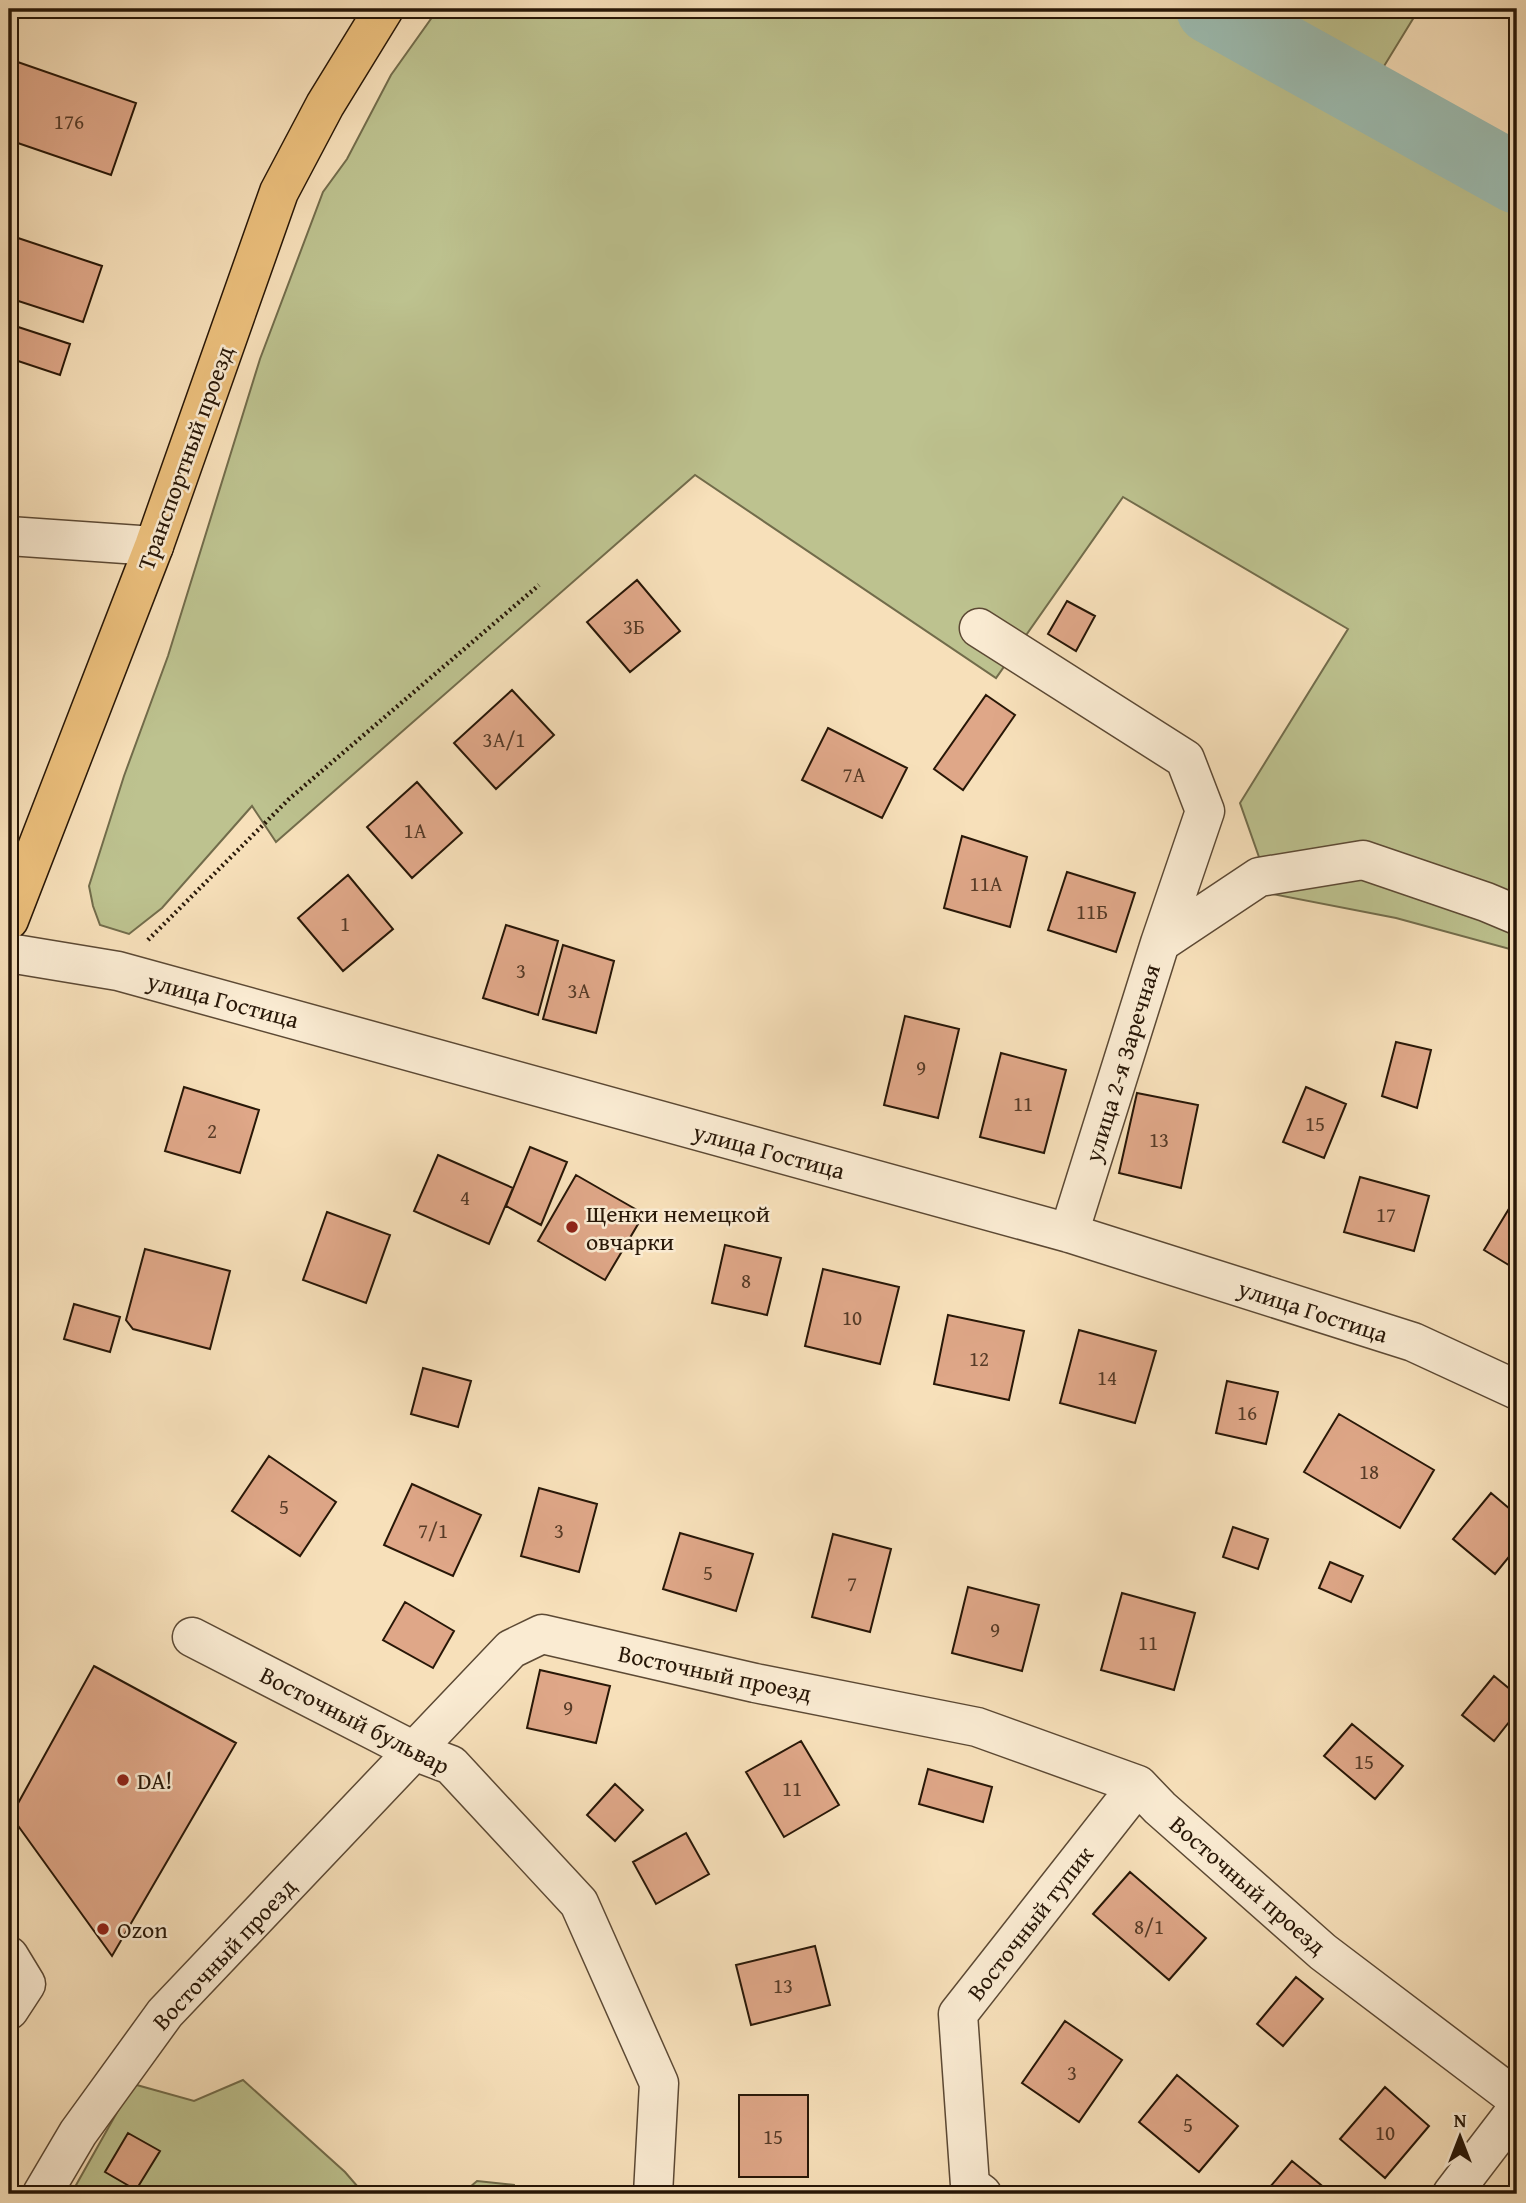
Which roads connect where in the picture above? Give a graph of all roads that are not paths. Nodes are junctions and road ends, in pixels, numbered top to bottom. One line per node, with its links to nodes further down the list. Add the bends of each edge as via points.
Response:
1 (384, 9): 3 (main road, Транспортный проезд, via 279,192)
2 (9, 536): 3 (street)
3 (155, 546): 6 (main road, Транспортный проезд)
4 (979, 628): 7 (street, via 1185,760 1205,811)
5 (1517, 915): 7 (street, улица 2-я Заречная, via 1363,860 1259,877)
6 (9, 920)
7 (1160, 943): 9 (street, улица 2-я Заречная)
8 (9, 953): 9 (street, улица Гостица, via 118,971)
9 (1069, 1233): 10 (street, улица Гостица, via 1413,1342)
10 (1517, 1390)
11 (192, 1637): 12 (street, Восточный бульвар)
12 (414, 1751): 13 (street, Восточный проезд, via 511,1649 542,1634 977,1727); 18 (street, Восточный проезд, via 165,2013 78,2133); 19 (street, Восточный бульвар, via 451,1765 579,1903 659,2083)
13 (1138, 1785): 16 (street, Восточный проезд, via 1323,1952); 20 (street, Восточный тупик, via 958,2014 970,2185)
14 (9, 1956): 15 (street, via 26,1984)
15 (9, 2010)
16 (1517, 2099)
17 (1517, 2109): 21 (street)
18 (42, 2194)
19 (653, 2194)
20 (982, 2194)
21 (1452, 2194)

